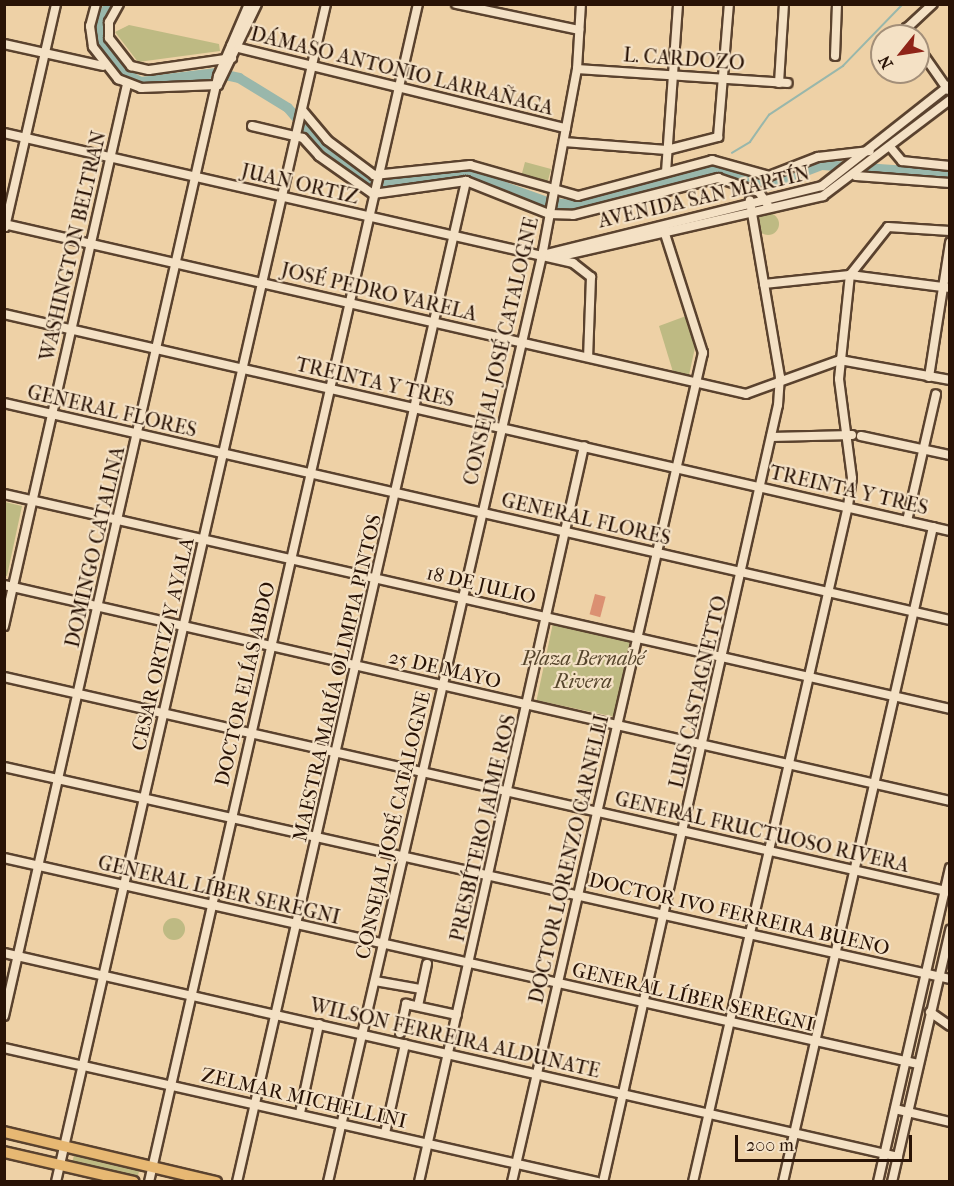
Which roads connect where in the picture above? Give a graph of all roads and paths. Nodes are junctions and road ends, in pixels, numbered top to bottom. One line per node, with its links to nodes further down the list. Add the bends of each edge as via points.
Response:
1 (56, 4): 19 (street)
2 (96, 4): 23 (street, via 90,38)
3 (118, 4): 21 (street, via 109,22 109,38 131,66 159,69)
4 (249, 4): 18 (street)
5 (257, 4): 18 (street)
6 (326, 4): 24 (street, CESAR ORTIZ Y AYALA)
7 (418, 4): 32 (street, DOCTOR ELÍAS ABDO)
8 (456, 4): 16 (street)
9 (580, 4): 16 (street, CONSEJAL JOSÉ CATALOGNE)
10 (678, 4): 26 (street)
11 (729, 4): 27 (street)
12 (784, 4): 28 (street)
13 (837, 4): 20 (street)
14 (933, 4): 15 (street)
15 (911, 24)
16 (579, 30): 25 (street, CONSEJAL JOSÉ CATALOGNE)
17 (4, 44): 19 (street)
18 (234, 47): 21 (street); 24 (street, DÁMASO ANTONIO LARRAÑAGA)
19 (44, 53): 23 (street); 40 (street)
20 (835, 56)
21 (228, 60): 31 (street, DOMINGO CATALINA)
22 (930, 63): 33 (street)
23 (103, 66): 30 (street)
24 (312, 67): 32 (street, DÁMASO ANTONIO LARRAÑAGA); 35 (street, CESAR ORTIZ Y AYALA)
25 (577, 69): 26 (street, L. CARDOZO); 37 (street, CONSEJAL JOSÉ CATALOGNE)
26 (672, 75): 27 (street, L. CARDOZO); 43 (street)
27 (725, 78): 28 (street, L. CARDOZO); 43 (street, via 718,137)
28 (779, 82): 29 (street, L. CARDOZO)
29 (788, 83)
30 (127, 84): 31 (street); 45 (street, WASHINGTON BELTRAN)
31 (218, 86): 49 (street, DOMINGO CATALINA)
32 (399, 87): 37 (street, DÁMASO ANTONIO LARRAÑAGA); 52 (street, DOCTOR ELÍAS ABDO)
33 (948, 88): 44 (street, AVENIDA SAN MARTÍN)
34 (950, 100): 42 (street, AVENIDA SAN MARTÍN)
35 (302, 112): 39 (street, CESAR ORTIZ Y AYALA); 52 (street)
36 (252, 126): 39 (street)
37 (566, 128): 41 (street, CONSEJAL JOSÉ CATALOGNE)
38 (4, 133): 40 (street, JUAN ORTIZ)
39 (297, 133): 52 (street); 54 (street, CESAR ORTIZ Y AYALA)
40 (26, 138): 45 (street, JUAN ORTIZ); 61 (street)
41 (564, 142): 43 (street); 53 (street, CONSEJAL JOSÉ CATALOGNE)
42 (891, 148): 46 (street, via 902,160); 48 (street, AVENIDA SAN MARTÍN)
43 (667, 150): 47 (street)
44 (868, 152): 47 (street, via 818,157 769,176 718,159); 55 (street, AVENIDA SAN MARTÍN, via 849,169 811,190)
45 (111, 158): 49 (street, JUAN ORTIZ); 65 (street, WASHINGTON BELTRAN)
46 (950, 166)
47 (666, 172): 53 (street, via 578,196)
48 (859, 173): 51 (street); 57 (street, AVENIDA SAN MARTÍN, via 823,196)
49 (196, 177): 54 (street, JUAN ORTIZ); 69 (street, DOMINGO CATALINA)
50 (466, 182): 52 (street); 59 (street); 64 (street, MAESTRA MARÍA OLIMPIA PINTOS)
51 (950, 183)
52 (375, 184): 53 (street, via 470,165); 60 (street, DOCTOR ELÍAS ABDO)
53 (553, 192): 59 (street, CONSEJAL JOSÉ CATALOGNE)
54 (283, 197): 60 (street, JUAN ORTIZ); 71 (street, CESAR ORTIZ Y AYALA)
55 (768, 198): 56 (street, AVENIDA SAN MARTÍN); 57 (street); 59 (street, via 713,178 580,214)
56 (750, 201): 58 (street, LUIS CASTAGNETTO); 67 (street, AVENIDA SAN MARTÍN)
57 (769, 207): 58 (street, AVENIDA SAN MARTÍN)
58 (752, 211): 62 (street, AVENIDA SAN MARTÍN); 72 (street, LUIS CASTAGNETTO)
59 (550, 212): 67 (street, CONSEJAL JOSÉ CATALOGNE)
60 (368, 216): 64 (street, JUAN ORTIZ); 74 (street, DOCTOR ELÍAS ABDO)
61 (5, 225): 65 (street, JOSÉ PEDRO VARELA)
62 (664, 231): 68 (street, AVENIDA SAN MARTÍN); 85 (street, DOCTOR LORENZO CARNELLI, via 703,345)
63 (950, 231): 70 (street, via 888,227)
64 (454, 237): 67 (street, JUAN ORTIZ); 76 (street, MAESTRA MARÍA OLIMPIA PINTOS)
65 (91, 242): 69 (street, JOSÉ PEDRO VARELA); 77 (street, WASHINGTON BELTRAN)
66 (950, 243): 73 (street)
67 (542, 256): 68 (street, JUAN ORTIZ); 78 (street, CONSEJAL JOSÉ CATALOGNE)
68 (552, 257): 80 (street, JUAN ORTIZ, via 587,269)
69 (177, 262): 71 (street, JOSÉ PEDRO VARELA); 79 (street, DOMINGO CATALINA)
70 (850, 275): 72 (street); 73 (street); 81 (street)
71 (263, 283): 74 (street, JOSÉ PEDRO VARELA); 82 (street, CESAR ORTIZ Y AYALA)
72 (764, 284): 86 (street, LUIS CASTAGNETTO)
73 (946, 287): 83 (street)
74 (348, 302): 76 (street, JOSÉ PEDRO VARELA); 87 (street, DOCTOR ELÍAS ABDO)
75 (4, 314): 77 (street, TREINTA Y TRES)
76 (435, 322): 78 (street, JOSÉ PEDRO VARELA); 90 (street, MAESTRA MARÍA OLIMPIA PINTOS)
77 (72, 329): 79 (street, TREINTA Y TRES); 91 (street, WASHINGTON BELTRAN)
78 (521, 342): 80 (street, JOSÉ PEDRO VARELA); 92 (street, CONSEJAL JOSÉ CATALOGNE)
79 (157, 348): 82 (street, TREINTA Y TRES); 93 (street, DOMINGO CATALINA)
80 (588, 357): 85 (street, JOSÉ PEDRO VARELA)
81 (840, 360): 83 (street); 86 (street, JOSÉ PEDRO VARELA); 94 (street)
82 (244, 368): 87 (street, TREINTA Y TRES); 98 (street, CESAR ORTIZ Y AYALA)
83 (930, 377): 84 (street)
84 (950, 380)
85 (696, 382): 86 (street, JOSÉ PEDRO VARELA, via 751,394); 100 (street, DOCTOR LORENZO CARNELLI)
86 (780, 385): 95 (street, LUIS CASTAGNETTO)
87 (330, 388): 90 (street, TREINTA Y TRES); 101 (street, DOCTOR ELÍAS ABDO)
88 (936, 394): 97 (street)
89 (4, 403): 91 (street, GENERAL FLORES)
90 (416, 408): 92 (street, TREINTA Y TRES); 103 (street, MAESTRA MARÍA OLIMPIA PINTOS)
91 (51, 413): 93 (street, GENERAL FLORES); 105 (street, WASHINGTON BELTRAN)
92 (502, 427): 96 (street, TREINTA Y TRES); 107 (street, CONSEJAL JOSÉ CATALOGNE)
93 (138, 434): 98 (street, GENERAL FLORES); 108 (street, DOMINGO CATALINA)
94 (853, 435): 95 (street); 97 (street); 106 (street)
95 (771, 437): 102 (street, LUIS CASTAGNETTO)
96 (584, 446): 100 (street, TREINTA Y TRES); 111 (street, PRESBÍTERO JAIME ROS)
97 (923, 449): 99 (street); 109 (street)
98 (225, 454): 101 (street, GENERAL FLORES); 113 (street, CESAR ORTIZ Y AYALA)
99 (950, 455)
100 (675, 467): 102 (street, TREINTA Y TRES); 114 (street, DOCTOR LORENZO CARNELLI)
101 (310, 473): 103 (street, GENERAL FLORES); 115 (street, DOCTOR ELÍAS ABDO)
102 (761, 486): 106 (street, TREINTA Y TRES); 116 (street, LUIS CASTAGNETTO)
103 (396, 493): 107 (street, GENERAL FLORES); 117 (street, MAESTRA MARÍA OLIMPIA PINTOS)
104 (4, 494): 105 (street, 18 DE JULIO)
105 (32, 500): 108 (street, 18 DE JULIO); 118 (street, WASHINGTON BELTRAN)
106 (848, 506): 109 (street, TREINTA Y TRES); 119 (street)
107 (482, 513): 111 (street, GENERAL FLORES); 120 (street, CONSEJAL JOSÉ CATALOGNE)
108 (119, 520): 113 (street, 18 DE JULIO); 121 (street, DOMINGO CATALINA)
109 (907, 521): 110 (street, TREINTA Y TRES)
110 (933, 527): 112 (street, TREINTA Y TRES); 122 (street)
111 (566, 531): 114 (street, GENERAL FLORES); 123 (street, PRESBÍTERO JAIME ROS)
112 (950, 531)
113 (204, 539): 115 (street, 18 DE JULIO); 126 (street, CESAR ORTIZ Y AYALA)
114 (654, 551): 116 (street, GENERAL FLORES); 127 (street, DOCTOR LORENZO CARNELLI)
115 (292, 559): 117 (street, 18 DE JULIO); 128 (street, DOCTOR ELÍAS ABDO)
116 (742, 572): 119 (street, GENERAL FLORES); 129 (street, LUIS CASTAGNETTO)
117 (378, 579): 120 (street, 18 DE JULIO); 130 (street, MAESTRA MARÍA OLIMPIA PINTOS)
118 (8, 586): 121 (street, 25 DE MAYO); 125 (street, WASHINGTON BELTRAN)
119 (828, 591): 122 (street, GENERAL FLORES); 131 (street)
120 (463, 598): 123 (street, 18 DE JULIO); 133 (street, CONSEJAL JOSÉ CATALOGNE)
121 (98, 607): 126 (street, 25 DE MAYO); 134 (street, DOMINGO CATALINA)
122 (914, 612): 124 (street, GENERAL FLORES); 135 (street)
123 (549, 617): 127 (street, 18 DE JULIO); 136 (street, PRESBÍTERO JAIME ROS)
124 (950, 620)
125 (4, 626)
126 (184, 626): 128 (street, 25 DE MAYO); 138 (street, CESAR ORTIZ Y AYALA)
127 (636, 639): 129 (street, 18 DE JULIO); 139 (street, DOCTOR LORENZO CARNELLI)
128 (270, 646): 130 (street, 25 DE MAYO); 140 (street, DOCTOR ELÍAS ABDO)
129 (723, 656): 131 (street, 18 DE JULIO); 141 (street, LUIS CASTAGNETTO)
130 (356, 666): 133 (street, 25 DE MAYO); 142 (street, MAESTRA MARÍA OLIMPIA PINTOS)
131 (809, 676): 135 (street, 18 DE JULIO); 143 (street)
132 (4, 677): 134 (street, GENERAL FRUCTUOSO RIVERA)
133 (440, 686): 136 (street, 25 DE MAYO); 145 (street, CONSEJAL JOSÉ CATALOGNE)
134 (78, 693): 138 (street, GENERAL FRUCTUOSO RIVERA); 146 (street, DOMINGO CATALINA)
135 (896, 696): 137 (street, 18 DE JULIO); 147 (street)
136 (528, 705): 139 (street, 25 DE MAYO); 148 (street, PRESBÍTERO JAIME ROS)
137 (950, 709)
138 (164, 713): 140 (street, GENERAL FRUCTUOSO RIVERA); 149 (street, CESAR ORTIZ Y AYALA)
139 (617, 725): 141 (street, 25 DE MAYO); 151 (street, DOCTOR LORENZO CARNELLI)
140 (250, 732): 142 (street, GENERAL FRUCTUOSO RIVERA); 152 (street, DOCTOR ELÍAS ABDO)
141 (703, 746): 143 (street, 25 DE MAYO); 153 (street, LUIS CASTAGNETTO)
142 (336, 752): 145 (street, GENERAL FRUCTUOSO RIVERA); 154 (street, MAESTRA MARÍA OLIMPIA PINTOS)
143 (788, 766): 147 (street, 25 DE MAYO); 155 (street)
144 (4, 767): 146 (street, DOCTOR IVO FERREIRA BUENO)
145 (422, 771): 148 (street, GENERAL FRUCTUOSO RIVERA); 156 (street, CONSEJAL JOSÉ CATALOGNE)
146 (59, 780): 149 (street, DOCTOR IVO FERREIRA BUENO); 158 (street, DOMINGO CATALINA)
147 (876, 785): 150 (street, 25 DE MAYO); 160 (street)
148 (508, 791): 151 (street, GENERAL FRUCTUOSO RIVERA); 161 (street, PRESBÍTERO JAIME ROS)
149 (145, 798): 152 (street, DOCTOR IVO FERREIRA BUENO); 162 (street, CESAR ORTIZ Y AYALA)
150 (950, 801)
151 (597, 811): 153 (street, GENERAL FRUCTUOSO RIVERA); 164 (street, DOCTOR LORENZO CARNELLI)
152 (231, 818): 154 (street, DOCTOR IVO FERREIRA BUENO); 165 (street, DOCTOR ELÍAS ABDO)
153 (683, 831): 155 (street, GENERAL FRUCTUOSO RIVERA); 166 (street, LUIS CASTAGNETTO)
154 (318, 838): 156 (street, DOCTOR IVO FERREIRA BUENO); 167 (street, MAESTRA MARÍA OLIMPIA PINTOS)
155 (769, 851): 160 (street, GENERAL FRUCTUOSO RIVERA); 169 (street)
156 (403, 856): 161 (street, DOCTOR IVO FERREIRA BUENO); 170 (street, CONSEJAL JOSÉ CATALOGNE)
157 (4, 858): 158 (street, GENERAL LÍBER SEREGNI)
158 (39, 866): 162 (street, GENERAL LÍBER SEREGNI); 173 (street, DOMINGO CATALINA)
159 (950, 868): 163 (street)
160 (855, 871): 163 (street, GENERAL FRUCTUOSO RIVERA); 172 (street)
161 (490, 875): 164 (street, DOCTOR IVO FERREIRA BUENO); 174 (street, PRESBÍTERO JAIME ROS)
162 (125, 886): 165 (street, GENERAL LÍBER SEREGNI); 177 (street, CESAR ORTIZ Y AYALA)
163 (947, 891): 176 (street)
164 (578, 895): 166 (street, DOCTOR IVO FERREIRA BUENO); 181 (street, DOCTOR LORENZO CARNELLI)
165 (213, 905): 167 (street, GENERAL LÍBER SEREGNI); 183 (street, DOCTOR ELÍAS ABDO)
166 (664, 914): 169 (street, DOCTOR IVO FERREIRA BUENO); 184 (street, LUIS CASTAGNETTO)
167 (297, 925): 170 (street, GENERAL LÍBER SEREGNI); 187 (street, MAESTRA MARÍA OLIMPIA PINTOS)
168 (950, 930): 178 (street)
169 (750, 934): 172 (street, DOCTOR IVO FERREIRA BUENO); 190 (street)
170 (383, 944): 174 (street, GENERAL LÍBER SEREGNI); 180 (street, CONSEJAL JOSÉ CATALOGNE)
171 (4, 952): 173 (street, WILSON FERREIRA ALDUNATE)
172 (837, 953): 176 (street, DOCTOR IVO FERREIRA BUENO); 195 (street)
173 (18, 956): 177 (street, WILSON FERREIRA ALDUNATE); 189 (street, DOMINGO CATALINA)
174 (469, 963): 181 (street, GENERAL LÍBER SEREGNI); 188 (street, PRESBÍTERO JAIME ROS)
175 (427, 964): 182 (street)
176 (926, 973): 178 (street, DOCTOR IVO FERREIRA BUENO); 199 (street)
177 (104, 976): 183 (street, WILSON FERREIRA ALDUNATE); 200 (street, CESAR ORTIZ Y AYALA)
178 (939, 976): 179 (street, DOCTOR IVO FERREIRA BUENO); 186 (street)
179 (950, 979)
180 (375, 981): 182 (street); 194 (street, CONSEJAL JOSÉ CATALOGNE)
181 (557, 983): 184 (street, GENERAL LÍBER SEREGNI); 202 (street, DOCTOR LORENZO CARNELLI)
182 (422, 989): 185 (street)
183 (190, 995): 187 (street, WILSON FERREIRA ALDUNATE); 203 (street, DOCTOR ELÍAS ABDO)
184 (643, 1002): 190 (street, GENERAL LÍBER SEREGNI); 204 (street, LUIS CASTAGNETTO)
185 (418, 1006): 188 (street); 193 (street, via 406,1004)
186 (930, 1012): 192 (street); 201 (street)
187 (276, 1014): 191 (street, WILSON FERREIRA ALDUNATE); 205 (street, MAESTRA MARÍA OLIMPIA PINTOS)
188 (457, 1015): 198 (street, PRESBÍTERO JAIME ROS)
189 (4, 1016)
190 (729, 1022): 195 (street, GENERAL LÍBER SEREGNI); 209 (street)
191 (320, 1024): 194 (street, WILSON FERREIRA ALDUNATE); 208 (street)
192 (950, 1026)
193 (400, 1033)
194 (362, 1034): 196 (street, WILSON FERREIRA ALDUNATE); 211 (street, CONSEJAL JOSÉ CATALOGNE)
195 (816, 1042): 199 (street, GENERAL LÍBER SEREGNI); 214 (street)
196 (405, 1044): 198 (street, WILSON FERREIRA ALDUNATE); 213 (street)
197 (4, 1048): 200 (street, ZELMAR MICHELLINI)
198 (449, 1053): 202 (street, WILSON FERREIRA ALDUNATE); 215 (street, PRESBÍTERO JAIME ROS)
199 (905, 1062): 201 (street, GENERAL LÍBER SEREGNI); 206 (street)
200 (84, 1063): 203 (street, ZELMAR MICHELLINI); 216 (street, CESAR ORTIZ Y AYALA)
201 (918, 1064): 207 (street)
202 (537, 1074): 204 (street, WILSON FERREIRA ALDUNATE); 220 (street, DOCTOR LORENZO CARNELLI)
203 (169, 1084): 205 (street, ZELMAR MICHELLINI); 222 (street, DOCTOR ELÍAS ABDO)
204 (623, 1093): 209 (street, WILSON FERREIRA ALDUNATE); 232 (street, LUIS CASTAGNETTO)
205 (255, 1104): 208 (street, ZELMAR MICHELLINI); 227 (street, MAESTRA MARÍA OLIMPIA PINTOS)
206 (895, 1109): 207 (street); 218 (street)
207 (907, 1112): 210 (street); 219 (street)
208 (300, 1113): 211 (street, ZELMAR MICHELLINI)
209 (709, 1114): 214 (street, WILSON FERREIRA ALDUNATE); 233 (street)
210 (950, 1122)
211 (342, 1123): 213 (street, ZELMAR MICHELLINI); 228 (street, CONSEJAL JOSÉ CATALOGNE)
212 (4, 1132): 216 (main road)
213 (385, 1133): 215 (street, ZELMAR MICHELLINI)
214 (795, 1133): 218 (street, WILSON FERREIRA ALDUNATE); 234 (street)
215 (427, 1143): 220 (street, ZELMAR MICHELLINI); 229 (street, PRESBÍTERO JAIME ROS)
216 (63, 1146): 221 (street, CESAR ORTIZ Y AYALA); 222 (main road)
217 (4, 1152): 221 (main road)
218 (885, 1154): 219 (street, WILSON FERREIRA ALDUNATE); 235 (street)
219 (898, 1157): 236 (street)
220 (516, 1163): 230 (street, DOCTOR LORENZO CARNELLI); 231 (street, ZELMAR MICHELLINI)
221 (59, 1165): 223 (street, CESAR ORTIZ Y AYALA); 224 (main road)
222 (151, 1167): 225 (street, DOCTOR ELÍAS ABDO); 226 (main road)
223 (56, 1182)
224 (134, 1182)
225 (148, 1182)
226 (216, 1182)
227 (237, 1182)
228 (328, 1182)
229 (419, 1182)
230 (512, 1182)
231 (597, 1182)
232 (603, 1182)
233 (693, 1182)
234 (783, 1182)
235 (878, 1182)
236 (892, 1182)

